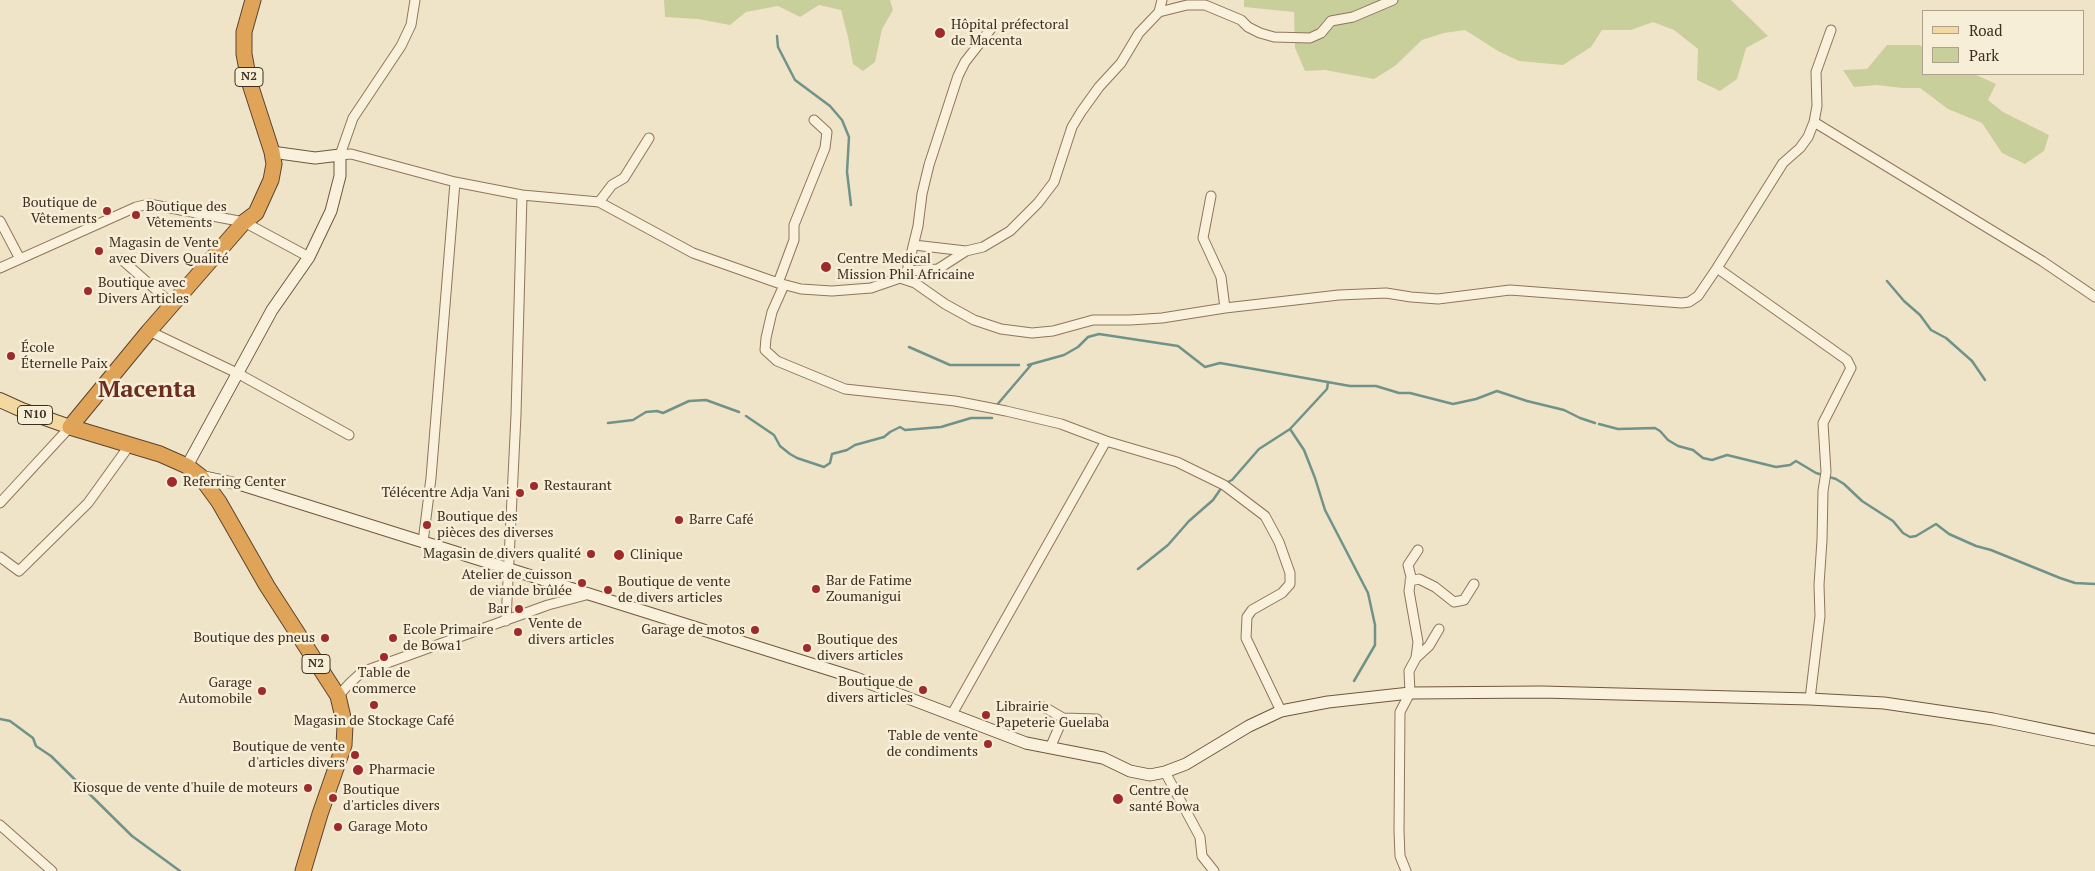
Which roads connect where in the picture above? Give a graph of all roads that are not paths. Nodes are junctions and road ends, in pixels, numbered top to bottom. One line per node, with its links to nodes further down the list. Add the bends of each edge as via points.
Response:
1 (253, 0): 11 (highway, N2, via 244,32 244,54 249,81)
2 (415, 0): 12 (street, via 408,32 354,118)
3 (1162, 0): 5 (street)
4 (1393, 0): 5 (street, via 1353,17 1331,21 1321,34 1310,38 1274,37 1260,33 1241,20 1205,5 1187,4)
5 (1159, 12): 20 (street, via 1139,33 1121,64 1098,87 1081,112 1072,127 1054,182 1038,203 1010,231)
6 (994, 26): 19 (street, via 958,76 929,165)
7 (1831, 30): 9 (street, via 1816,72)
8 (814, 120): 28 (street, via 827,132 825,148 794,225 794,240)
9 (1814, 122): 25 (street, via 1800,148 1783,163); 29 (street, via 2021,247)
10 (650, 138): 16 (street, via 624,178 612,185)
11 (272, 152): 12 (main road, via 315,158); 18 (highway, N2, via 271,180 256,213)
12 (340, 154): 13 (street, via 351,154); 21 (main road, via 340,176 331,211)
13 (455, 182): 14 (street); 42 (street)
14 (522, 195): 16 (street); 45 (street)
15 (1211, 196): 31 (street, via 1203,238 1221,278)
16 (599, 202): 28 (street, via 693,253)
17 (0, 221): 22 (street)
18 (244, 222): 21 (street); 22 (street, via 149,204); 30 (highway, N2)
19 (914, 245): 20 (street); 26 (street)
20 (966, 251): 26 (street, via 938,269)
21 (309, 257): 33 (main road, via 272,310)
22 (20, 259): 24 (street)
23 (121, 259): 30 (street)
24 (0, 268)
25 (1717, 268): 31 (street, via 1698,296 1682,303 1510,290 1438,299 1386,293 1339,295); 54 (street, via 1847,360 1851,368 1823,423 1825,476 1818,585 1820,616)
26 (907, 271): 27 (street)
27 (900, 278): 28 (street, via 871,288 832,291); 31 (street, via 915,283 974,320 1001,329 1032,333 1093,320 1162,318)
28 (781, 284): 37 (street, via 765,350 777,361 845,389 955,401 1016,413 1061,424)
29 (2095, 297)
30 (172, 304): 32 (highway, N2)
31 (1225, 308)
32 (148, 331): 33 (street); 35 (highway, N2)
33 (239, 374): 36 (street); 39 (main road)
34 (0, 400): 35 (main road, N10)
35 (70, 427): 38 (highway, N2); 41 (street)
36 (349, 435)
37 (1106, 441): 56 (street, via 1177,462 1205,475 1265,516 1279,542 1290,573 1290,584 1282,593 1252,610 1247,618 1246,638); 57 (street)
38 (129, 446): 39 (highway, N2, via 160,454); 44 (street, via 88,503 19,571)
39 (187, 466): 40 (highway, N2)
40 (200, 476): 42 (main road, via 242,485); 53 (highway, N2)
41 (0, 503)
42 (423, 542): 45 (main road)
43 (1418, 550): 46 (street, via 1408,565)
44 (0, 557)
45 (509, 568): 48 (main road); 49 (street)
46 (1410, 581): 47 (street, via 1427,583 1454,602 1464,600); 51 (street, via 1418,642)
47 (1474, 584)
48 (586, 594): 49 (street); 57 (main road, via 856,678)
49 (506, 620): 53 (street, via 362,672)
50 (1439, 629): 51 (street, via 1429,646)
51 (1416, 658): 52 (street, via 1409,672)
52 (1410, 693): 54 (main road, via 1542,692); 56 (main road); 67 (street, via 1400,712 1399,831 1400,856)
53 (338, 696): 65 (highway, N2, via 345,726 344,745)
54 (1810, 699): 60 (main road, via 1908,706)
55 (1044, 707): 58 (street)
56 (1281, 711): 62 (main road, via 1186,764)
57 (952, 714): 61 (main road, via 1026,743)
58 (1063, 718): 59 (street); 61 (street)
59 (1097, 719)
60 (2095, 740)
61 (1050, 748): 62 (main road, via 1103,758 1144,774)
62 (1165, 772): 66 (street, via 1200,837 1202,856)
63 (0, 825): 64 (street)
64 (52, 871)
65 (302, 871)
66 (1214, 871)
67 (1406, 871)

